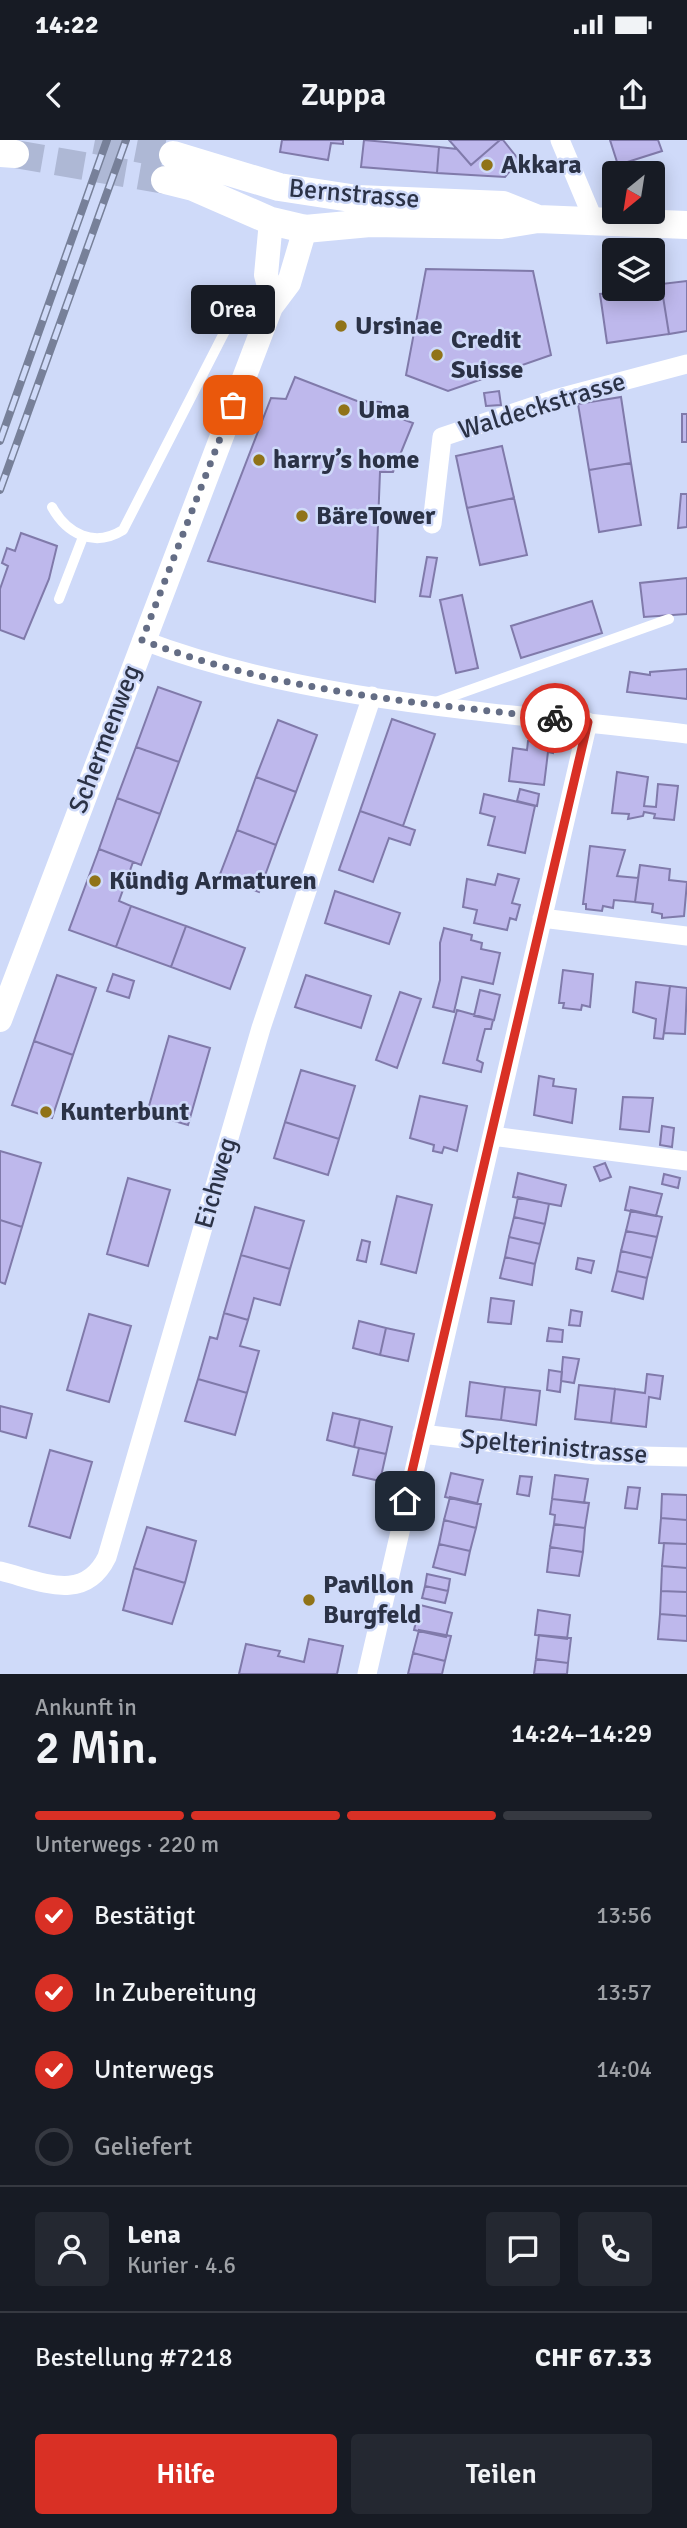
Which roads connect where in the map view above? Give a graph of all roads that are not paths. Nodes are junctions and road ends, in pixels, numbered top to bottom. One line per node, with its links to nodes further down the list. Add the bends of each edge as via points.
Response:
1 (560, 140): 6 (street)
2 (279, 187): 3 (main road, Bernstrasse); 5 (main road); 5 (main road, Bernstrasse, via 169,168 193,187)
3 (315, 193): 4 (main road, Bernstrasse, via 503,205); 8 (main road, Schermenweg)
4 (538, 219): 6 (main road, Bernstrasse); 8 (main road, Bernstrasse, via 501,226 370,223)
5 (271, 221): 8 (main road, Bernstrasse); 9 (street, via 265,275)
6 (594, 221): 7 (main road, Bernstrasse)
7 (687, 225)
8 (313, 228): 9 (street, Schermenweg, via 289,283)
9 (273, 301): 13 (lane, via 251,306 225,331 123,530 105,538); 16 (street, Schermenweg)
10 (687, 364): 12 (street, Waldeckstrasse, via 442,437)
11 (51, 507): 13 (lane, via 62,524)
12 (432, 524)
13 (83, 537): 14 (lane)
14 (59, 599)
15 (669, 619): 18 (lane)
16 (142, 640): 17 (street, via 230,668); 23 (street, Schermenweg, via 13,972)
17 (372, 696): 18 (street); 28 (street, Eichweg, via 261,1028 107,1557 99,1573 72,1587)
18 (432, 704): 19 (street)
19 (588, 722): 20 (street); 21 (street)
20 (687, 734)
21 (542, 918): 22 (street); 24 (street)
22 (687, 936)
23 (0, 1020)
24 (492, 1136): 25 (street); 26 (street)
25 (687, 1161)
26 (422, 1434): 27 (street, Spelterinistrasse, via 596,1455); 29 (street)
27 (687, 1457)
28 (0, 1571)
29 (366, 1674)

